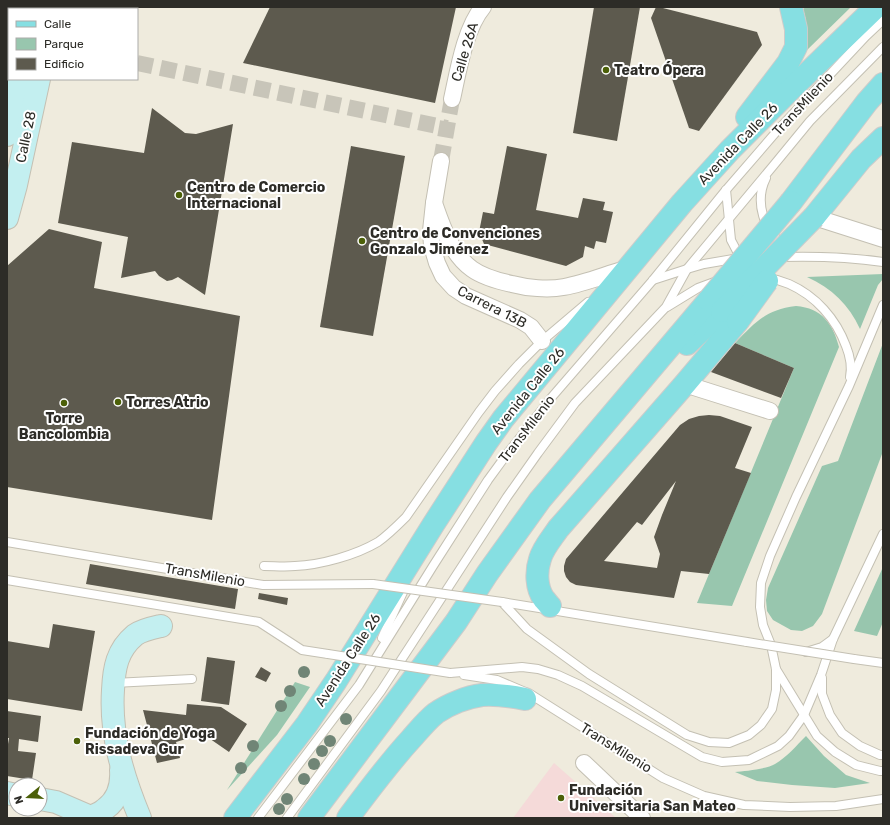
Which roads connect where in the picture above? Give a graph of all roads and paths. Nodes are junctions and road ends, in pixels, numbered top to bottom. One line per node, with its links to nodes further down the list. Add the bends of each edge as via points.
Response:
1 (483, 7): 9 (street, Calle 26A, via 468,35)
2 (791, 7): 17 (main road, via 796,29 796,47 788,63)
3 (876, 7): 17 (main road, Avenida Calle 26, via 736,144)
4 (883, 20): 15 (lane, TransMilenio, via 777,131)
5 (883, 47): 14 (lane, TransMilenio, via 810,121)
6 (20, 80): 10 (street, Calle 28)
7 (38, 80): 10 (street, Calle 28)
8 (883, 84): 31 (main road, bridge, via 791,202)
9 (452, 99)
10 (17, 110): 11 (street, Calle 28); 19 (street, Calle 28, via 16,185)
11 (7, 135)
12 (883, 138): 18 (main road, via 861,159)
13 (441, 161): 16 (street)
14 (773, 166): 20 (lane, TransMilenio); 22 (lane, TransMilenio, via 765,180 761,196 762,213 768,228 778,241 792,251)
15 (726, 190): 20 (lane, TransMilenio); 28 (lane, TransMilenio)
16 (434, 203): 25 (street, Carrera 13B, via 446,236 456,252 472,269 494,280 525,287 556,288); 32 (street, Carrera 13B, via 432,246 443,276 466,296 531,327)
17 (682, 203): 25 (main road, Avenida Calle 26)
18 (814, 217): 21 (street); 31 (main road, bridge)
19 (7, 218)
20 (729, 220): 23 (lane, TransMilenio, via 731,240); 26 (lane)
21 (883, 239)
22 (807, 256): 23 (lane, TransMilenio); 24 (lane, TransMilenio)
23 (740, 258): 26 (lane, TransMilenio); 27 (lane, TransMilenio, via 752,269)
24 (883, 262)
25 (628, 268): 32 (lane); 36 (main road, Avenida Calle 26, via 503,419)
26 (687, 269): 28 (lane, TransMilenio); 30 (lane, TransMilenio)
27 (770, 278): 30 (lane, TransMilenio, via 729,277 698,288); 34 (lane, TransMilenio, via 780,280 810,296 834,321 848,353 851,370)
28 (653, 280): 47 (lane, TransMilenio, via 551,398 507,454)
29 (883, 305): 34 (lane, TransMilenio)
30 (666, 307): 65 (lane, TransMilenio, via 575,403 507,496 381,691)
31 (723, 311): 33 (main road); 66 (main road, via 607,421 540,500 456,622)
32 (542, 340): 39 (lane, via 478,412 406,517 392,531 378,542 344,557 312,565)
33 (684, 385): 35 (street); 42 (main road, via 558,529 543,552 537,578 543,598)
34 (849, 386): 45 (lane, TransMilenio, via 796,497 761,583 760,607 763,625)
35 (770, 411)
36 (433, 525): 47 (lane, TransMilenio); 61 (main road, Avenida Calle 26, via 336,681)
37 (883, 534): 44 (lane, TransMilenio)
38 (7, 542): 41 (lane, TransMilenio, bridge, via 263,585 373,584)
39 (264, 566)
40 (7, 580): 49 (lane, TransMilenio, bridge, via 260,622 302,650)
41 (502, 602): 46 (lane, TransMilenio, bridge); 48 (lane, TransMilenio, via 527,629 589,674 687,735 709,742 729,743 749,735 761,725 772,709 776,690)
42 (550, 606)
43 (161, 626): 52 (street, via 136,635 121,650)
44 (833, 639): 45 (lane, via 822,647 803,652 783,650); 50 (lane, TransMilenio)
45 (771, 645): 48 (lane, TransMilenio)
46 (883, 663)
47 (370, 666): 61 (lane, TransMilenio, via 359,685)
48 (776, 669): 54 (lane, TransMilenio)
49 (450, 673): 54 (lane, TransMilenio, via 522,667 558,675 582,686 702,757 722,762 749,760 778,746); 59 (lane, TransMilenio, via 497,680 530,694 663,778 704,796 744,805 790,807 836,806)
50 (821, 675): 54 (lane, TransMilenio); 55 (lane, TransMilenio, via 822,694 830,715 842,733 860,746)
51 (192, 679): 52 (lane)
52 (113, 683): 57 (street, via 113,724)
53 (524, 699): 67 (main road, via 501,695 481,696 462,700 436,713 391,762)
54 (804, 715): 58 (lane, TransMilenio, via 817,736 835,752 856,765)
55 (883, 756)
56 (584, 763): 68 (street)
57 (121, 764): 62 (street, via 122,781 116,797 106,809); 63 (street)
58 (883, 772)
59 (883, 799)
60 (48, 800): 62 (street)
61 (246, 813): 64 (street)
62 (91, 818)
63 (140, 818)
64 (228, 818)
65 (287, 818)
66 (309, 818)
67 (348, 818)
68 (642, 818)

